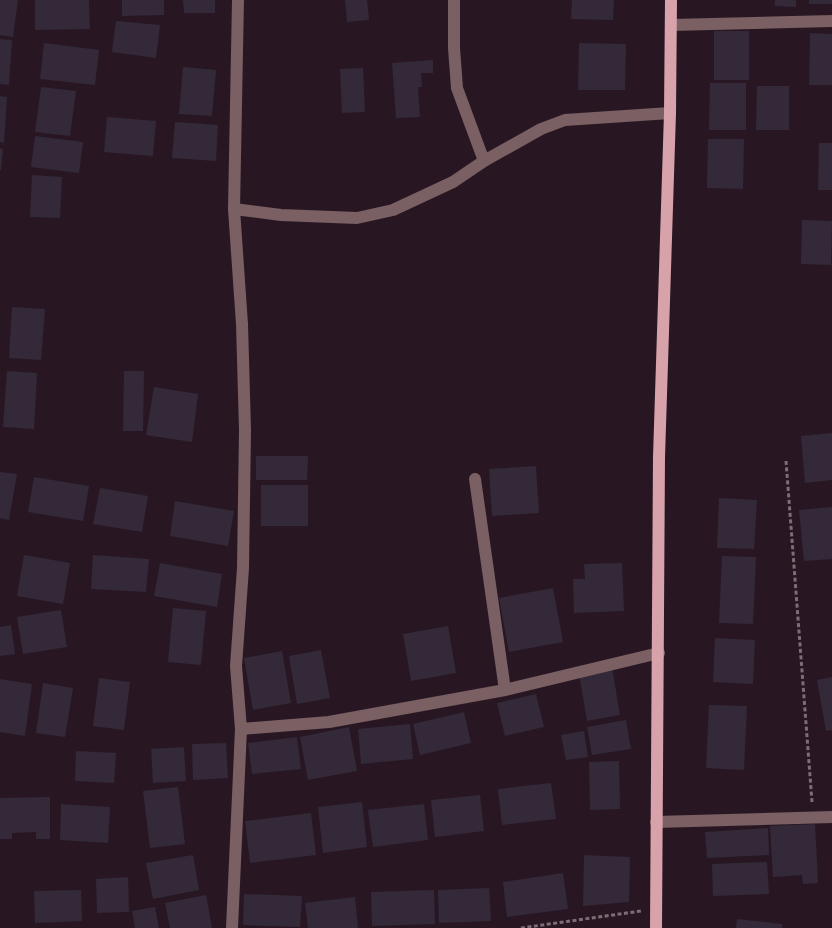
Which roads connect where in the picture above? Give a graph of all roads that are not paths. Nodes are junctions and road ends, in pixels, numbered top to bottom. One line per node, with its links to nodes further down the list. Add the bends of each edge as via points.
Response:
1 (238, 0): 8 (street)
2 (454, 0): 7 (street, via 457,88)
3 (671, 0): 5 (main road)
4 (832, 21): 5 (street)
5 (671, 25): 6 (main road)
6 (670, 112): 7 (street, via 565,120 541,129); 10 (main road, via 659,457)
7 (484, 161): 8 (street, via 453,182 393,210 357,218 281,215)
8 (234, 209): 12 (street, via 246,430 244,568 236,666)
9 (475, 480): 11 (street)
10 (659, 654): 11 (street); 14 (main road)
11 (505, 690): 12 (street, via 329,722)
12 (241, 729): 15 (street)
13 (832, 817): 14 (street)
14 (656, 822): 16 (main road)
15 (232, 928)
16 (656, 928)

